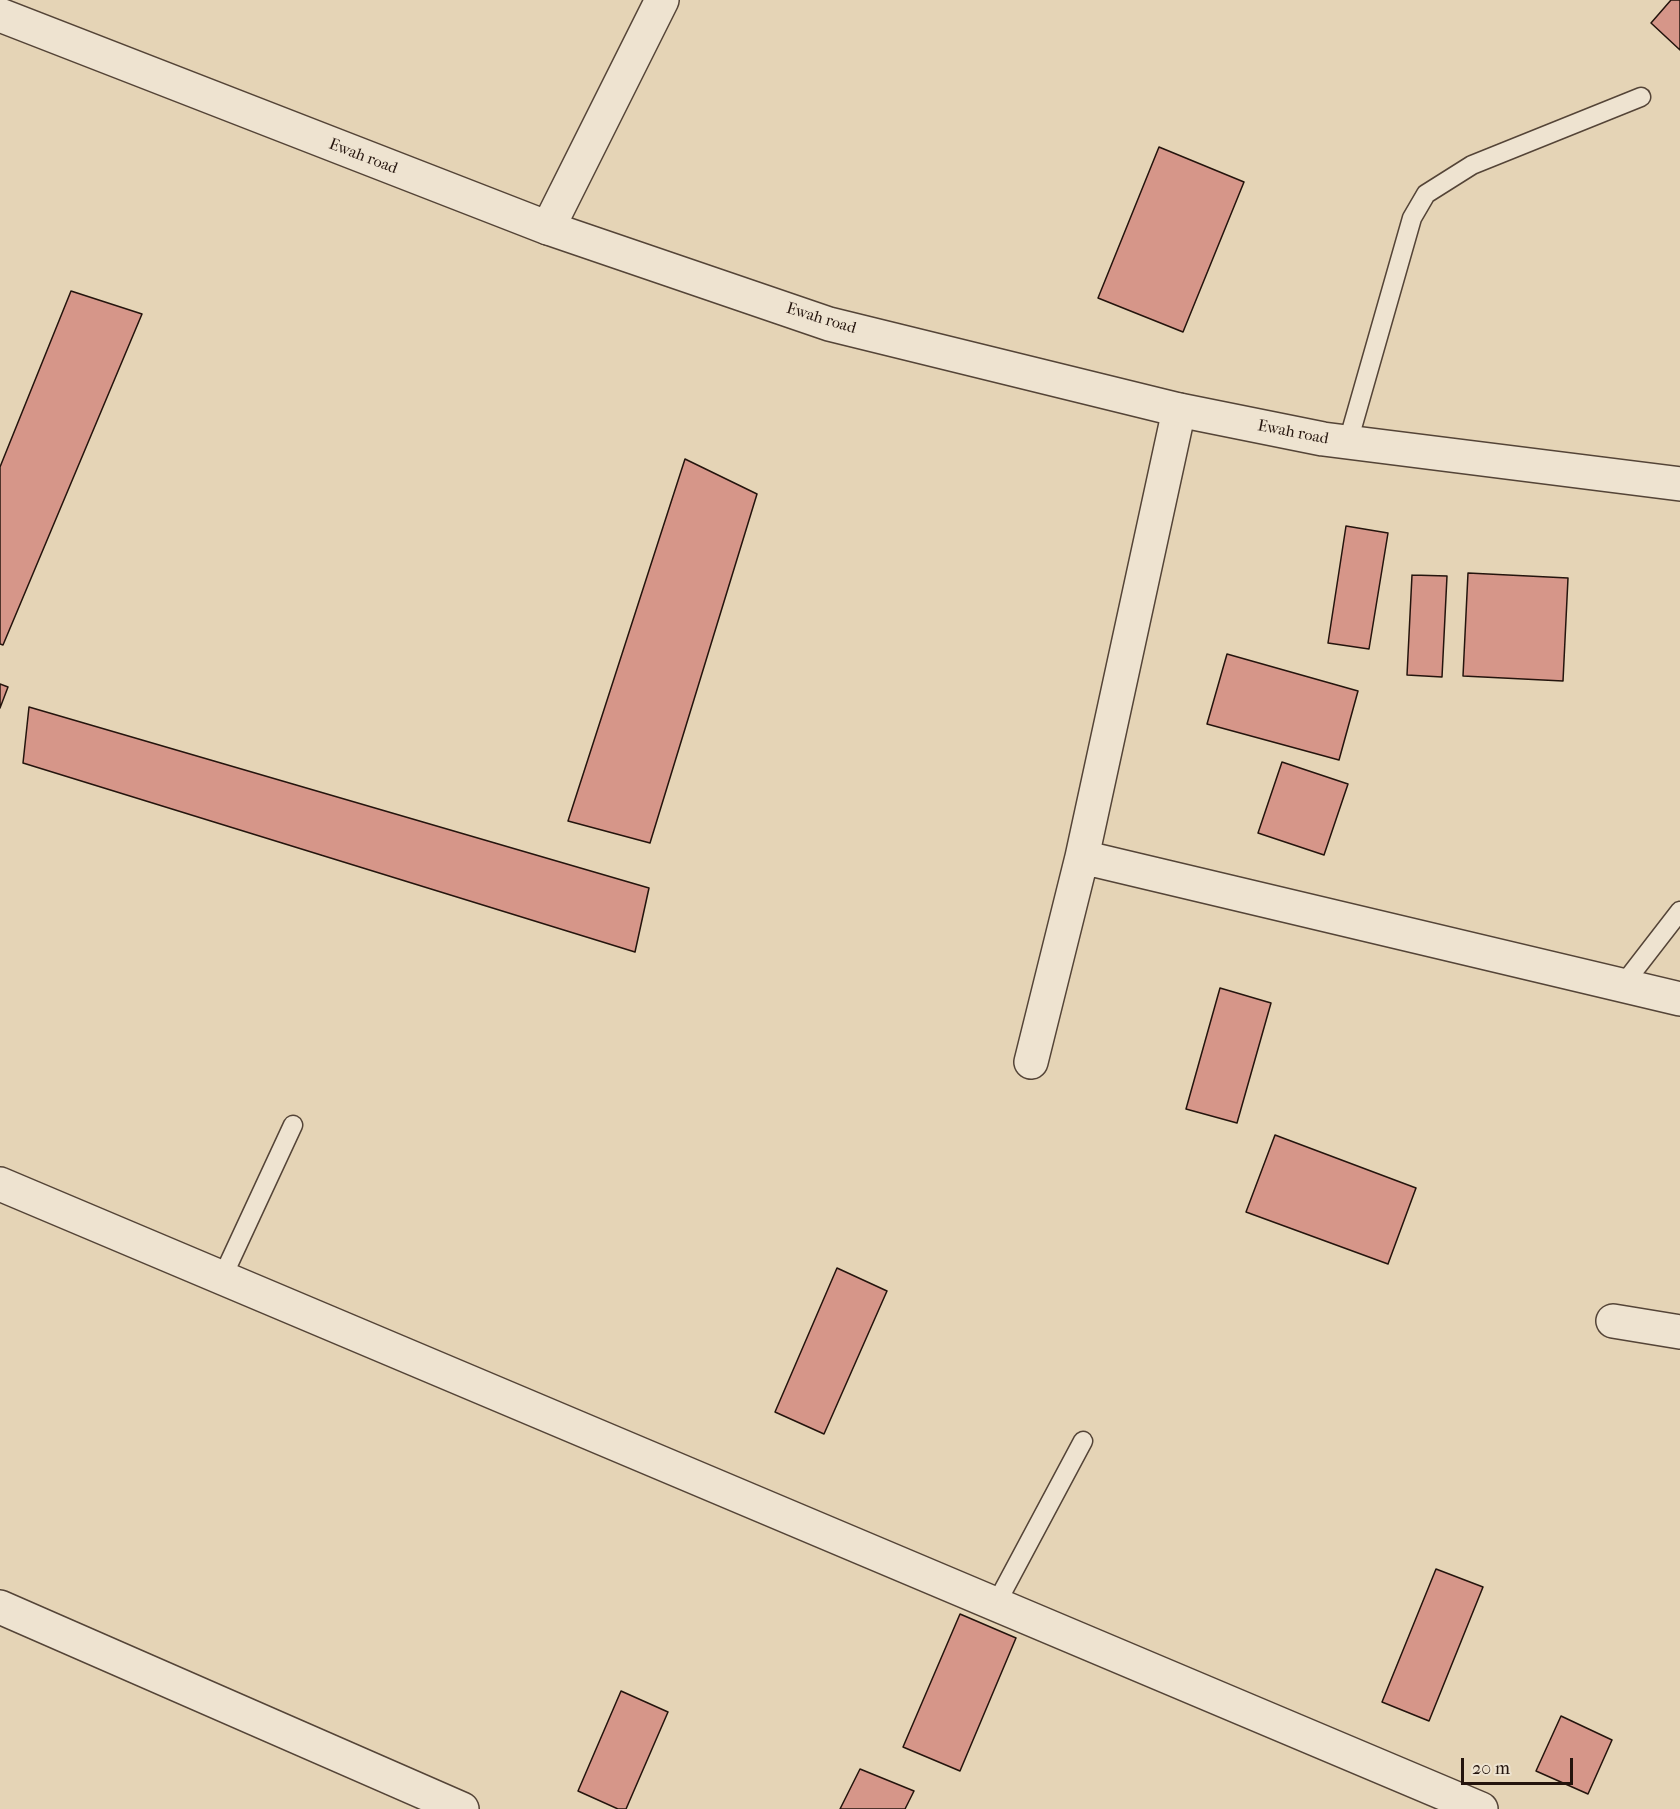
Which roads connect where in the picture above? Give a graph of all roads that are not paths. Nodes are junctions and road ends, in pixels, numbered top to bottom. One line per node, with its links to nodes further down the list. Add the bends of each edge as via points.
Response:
1 (662, 0): 4 (street)
2 (0, 15): 4 (street, Ewah road)
3 (1641, 97): 6 (lane, via 1472,165 1426,194 1412,218)
4 (548, 228): 5 (street, Ewah road, via 829,324)
5 (1179, 410): 6 (street, Ewah road); 8 (street)
6 (1348, 442): 7 (street, Ewah road)
7 (1680, 484)
8 (1082, 857): 10 (street); 12 (street)
9 (1680, 911): 10 (lane)
10 (1622, 986): 11 (street)
11 (1680, 999)
12 (1031, 1062)
13 (293, 1125): 15 (lane)
14 (0, 1184): 15 (street)
15 (222, 1278): 19 (street)
16 (1612, 1321): 17 (street)
17 (1680, 1332)
18 (1083, 1441): 19 (lane)
19 (996, 1604): 22 (street)
20 (0, 1607): 21 (street)
21 (462, 1809)
22 (1481, 1809)

